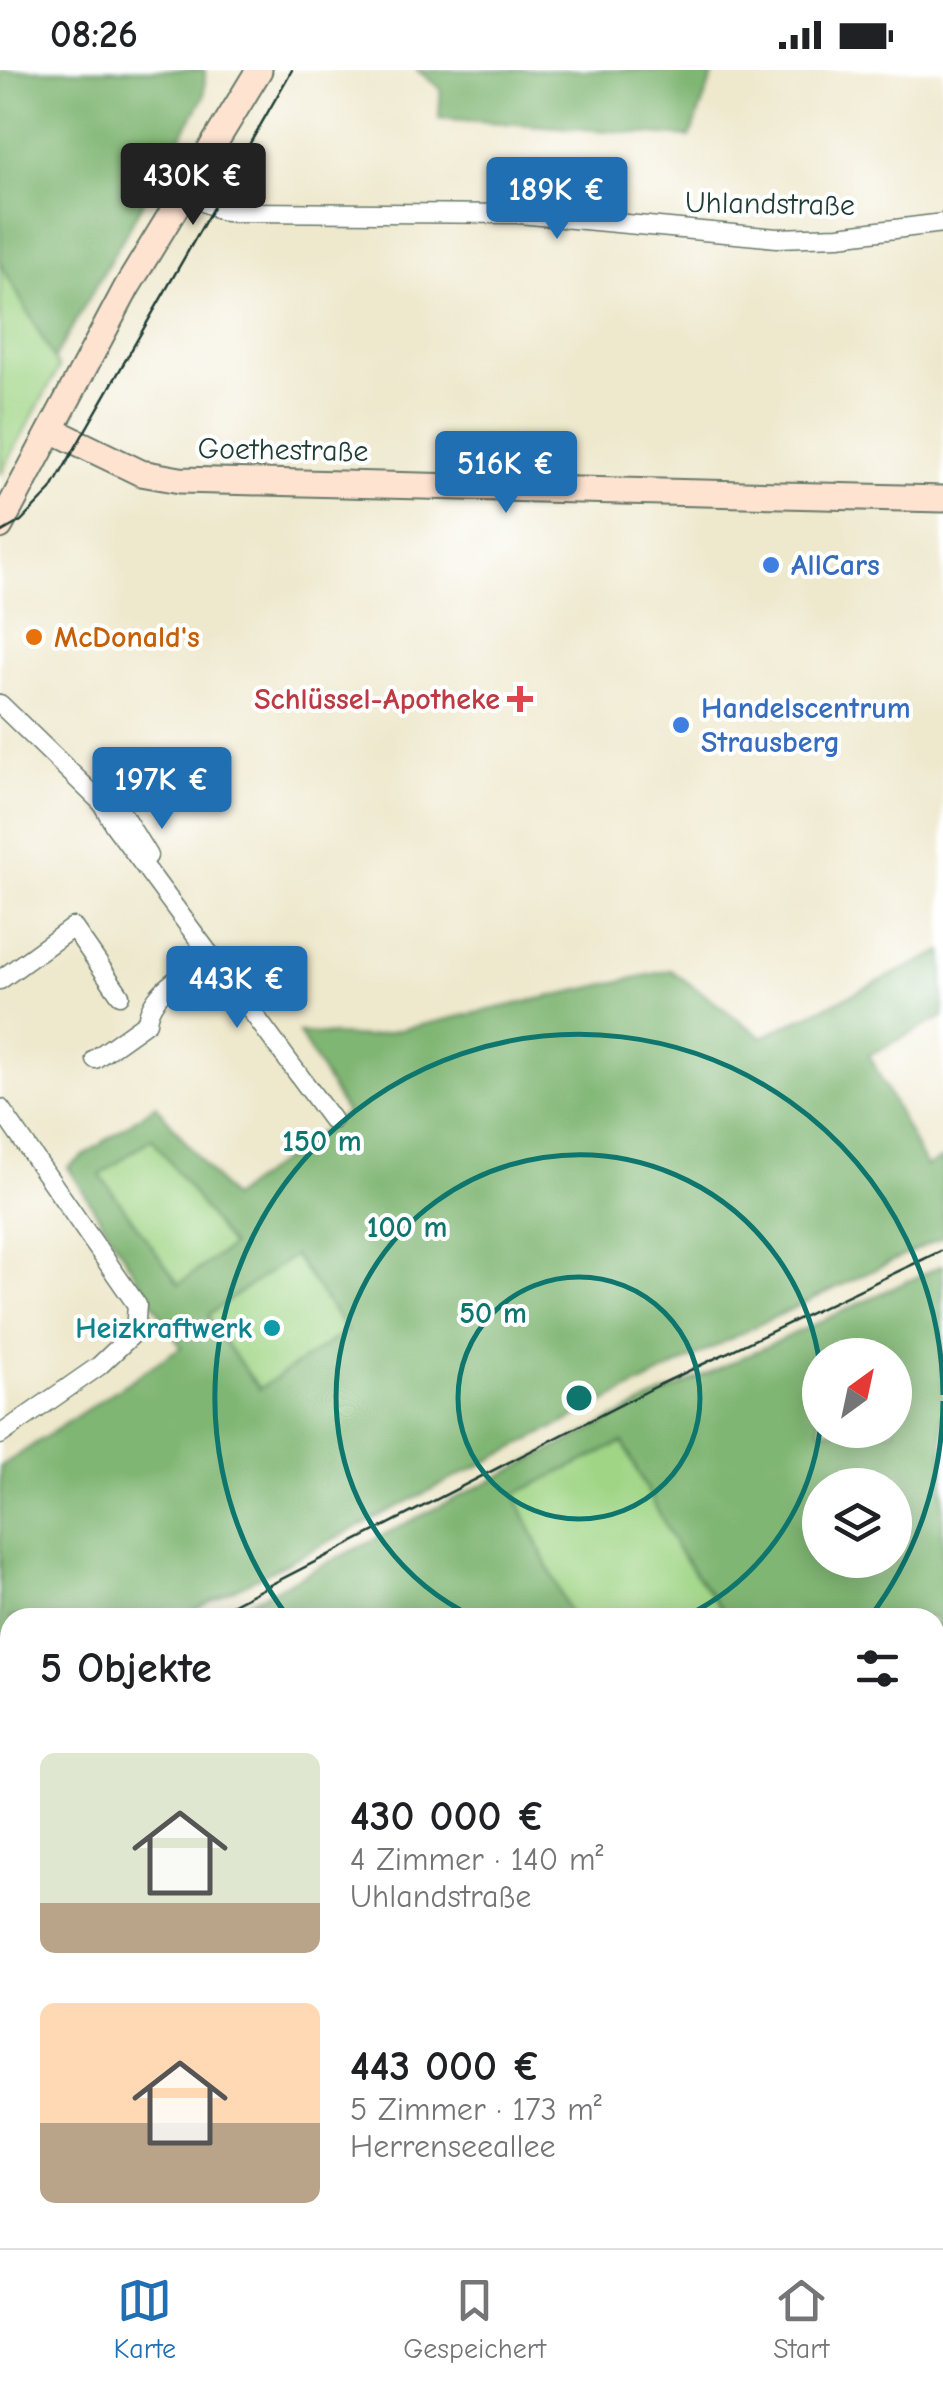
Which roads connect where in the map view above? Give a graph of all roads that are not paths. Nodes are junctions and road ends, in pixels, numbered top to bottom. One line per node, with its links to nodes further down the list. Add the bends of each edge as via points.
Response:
1 (259, 70): 2 (street)
2 (182, 192): 3 (street, Uhlandstraße, via 225,212 518,214 778,238); 4 (street)
3 (943, 222)
4 (52, 430): 5 (street, Goethestraße, via 141,474 180,480); 6 (street)
5 (943, 500)
6 (0, 526)
7 (0, 704): 8 (street, via 102,803 118,807)
8 (211, 955): 11 (street, via 166,989 149,1008 147,1022); 13 (street)
9 (0, 980): 10 (street, via 72,928)
10 (120, 995)
11 (96, 1059)
12 (0, 1108): 14 (street, via 137,1305 135,1332)
13 (332, 1120)
14 (0, 1435)

